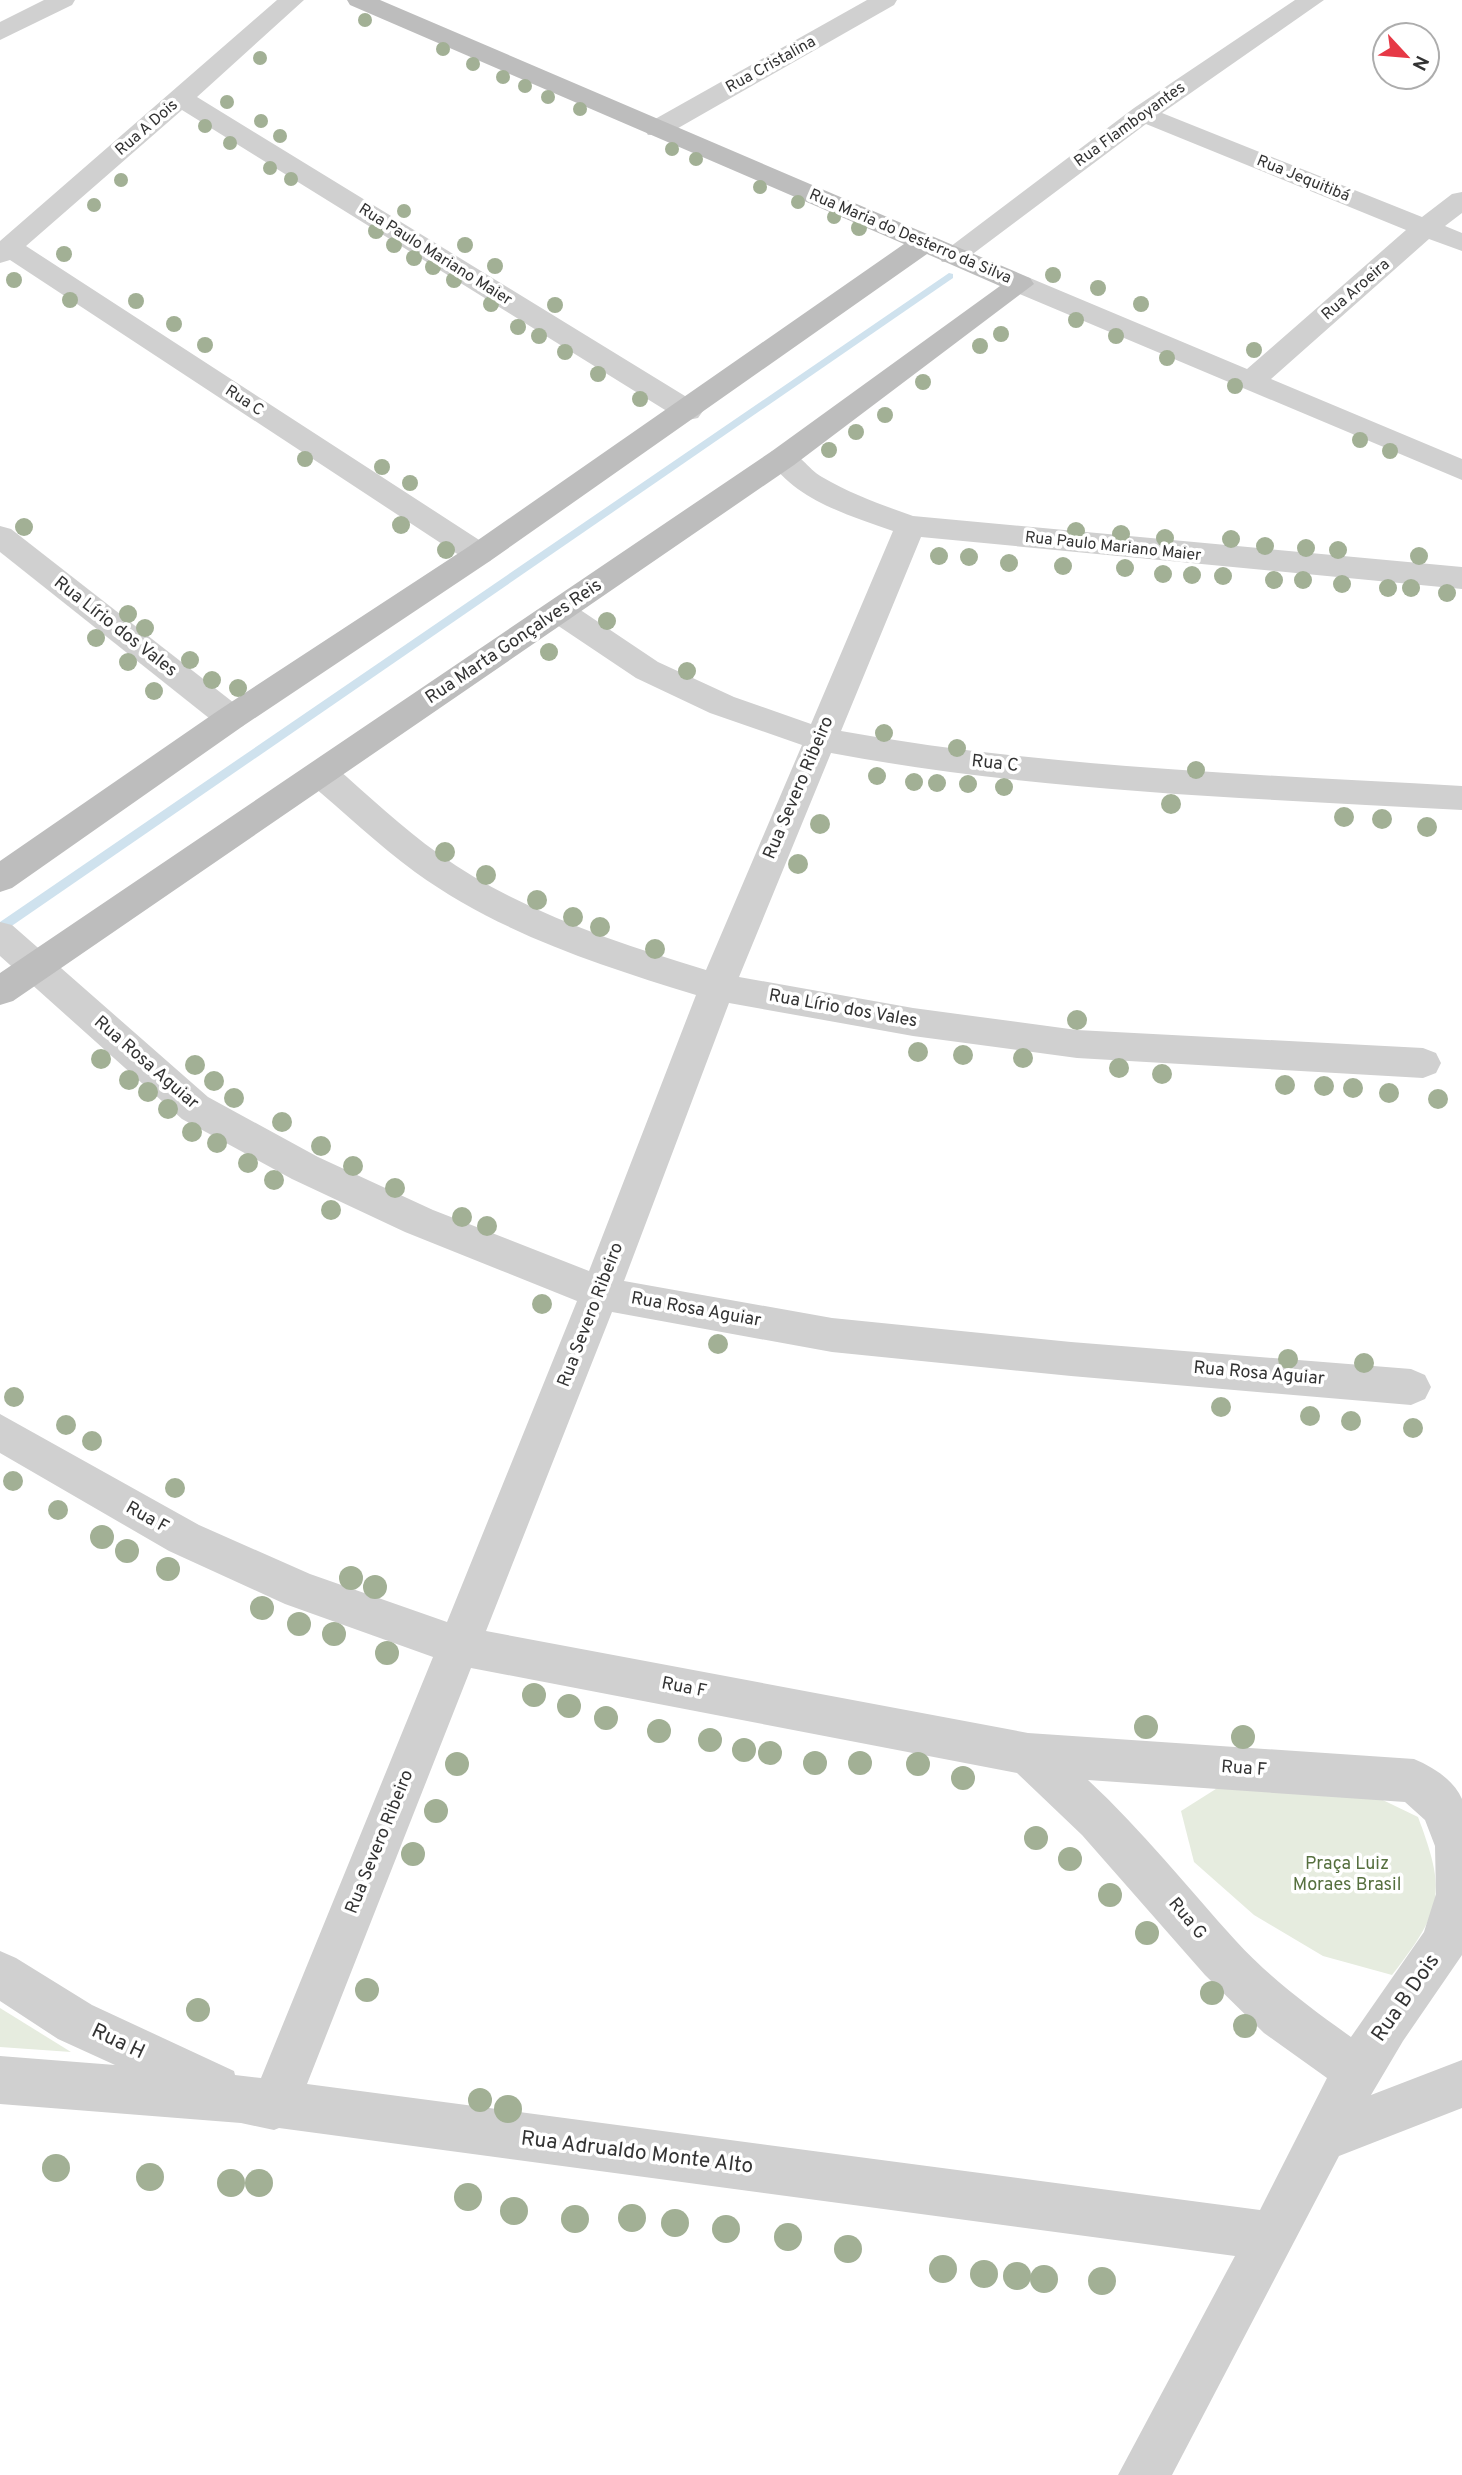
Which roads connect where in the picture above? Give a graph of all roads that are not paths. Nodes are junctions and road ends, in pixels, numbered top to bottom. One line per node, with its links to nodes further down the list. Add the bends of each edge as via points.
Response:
1 (63, 0): 6 (street)
2 (292, 0): 7 (street, Rua A Dois)
3 (359, 0): 9 (street, Rua Maria do Desterro da Silva)
4 (885, 0): 9 (street, Rua Cristalina)
5 (1312, 0): 8 (street, Rua Flamboyantes)
6 (0, 32)
7 (181, 98): 14 (street, Rua A Dois); 18 (street, Rua Paulo Mariano Maier)
8 (1143, 114): 11 (street, Rua Jequitibá); 15 (street, Rua Flamboyantes)
9 (657, 129): 13 (street, Rua Maria do Desterro da Silva)
10 (1462, 200): 11 (street, Rua Aroeira)
11 (1425, 229): 12 (street, Rua Jequitibá); 17 (street, Rua Aroeira)
12 (1462, 243)
13 (923, 244): 15 (street, Rua Maria do Desterro da Silva); 18 (street)
14 (5, 251): 23 (street, Rua C)
15 (953, 256): 16 (street, Rua Maria do Desterro da Silva)
16 (1020, 284): 17 (street, Rua Maria do Desterro da Silva); 19 (street, Rua Marta Gonçalves Reis)
17 (1251, 381): 20 (street, Rua Maria do Desterro da Silva)
18 (688, 411): 23 (street)
19 (783, 458): 21 (street, Rua Paulo Mariano Maier, via 808,482 846,503); 25 (street, Rua Marta Gonçalves Reis)
20 (1462, 470)
21 (910, 526): 24 (street, Rua Paulo Mariano Maier); 27 (street, Rua Severo Ribeiro)
22 (0, 536): 26 (street, Rua Lírio dos Vales)
23 (479, 554): 26 (street)
24 (1462, 578)
25 (559, 611): 27 (street, Rua C, via 647,670 722,705); 28 (street, Rua Marta Gonçalves Reis)
26 (231, 718): 30 (street)
27 (820, 739): 29 (street, Rua C, via 918,757 1132,779); 33 (street, Rua Severo Ribeiro)
28 (321, 774): 32 (street, Rua Marta Gonçalves Reis); 33 (street, Rua Lírio dos Vales, via 427,863 502,908 602,952)
29 (1462, 798)
30 (0, 879)
31 (0, 935): 32 (street, Rua Rosa Aguiar)
32 (35, 966): 34 (street, Rua Marta Gonçalves Reis); 36 (street, Rua Rosa Aguiar, via 195,1108 305,1168 419,1221)
33 (717, 987): 35 (street, Rua Lírio dos Vales, via 913,1023 1077,1044); 36 (street, Rua Severo Ribeiro)
34 (0, 991)
35 (1423, 1063)
36 (600, 1293): 37 (street, Rua Rosa Aguiar, via 832,1335); 39 (street, Rua Severo Ribeiro)
37 (1411, 1387)
38 (0, 1432): 39 (street, Rua F, via 184,1538 300,1590)
39 (459, 1646): 40 (street, Rua F); 46 (street, Rua Severo Ribeiro)
40 (1028, 1754): 41 (street, Rua F); 43 (street, Rua G, via 1135,1859 1221,1959 1281,2016)
41 (1414, 1781): 43 (street, Rua B Dois, via 1441,1805 1458,1846 1458,1894 1443,1945)
42 (0, 1974): 46 (street, Rua H, via 75,2022)
43 (1358, 2071): 47 (street, Rua B Dois)
44 (0, 2080): 46 (street, Rua Adrualdo Monte Alto)
45 (1462, 2084): 47 (street)
46 (258, 2102): 48 (street, Rua Adrualdo Monte Alto)
47 (1323, 2138): 48 (street, Rua B Dois)
48 (1273, 2236): 49 (street, Rua B Dois)
49 (1144, 2475)

